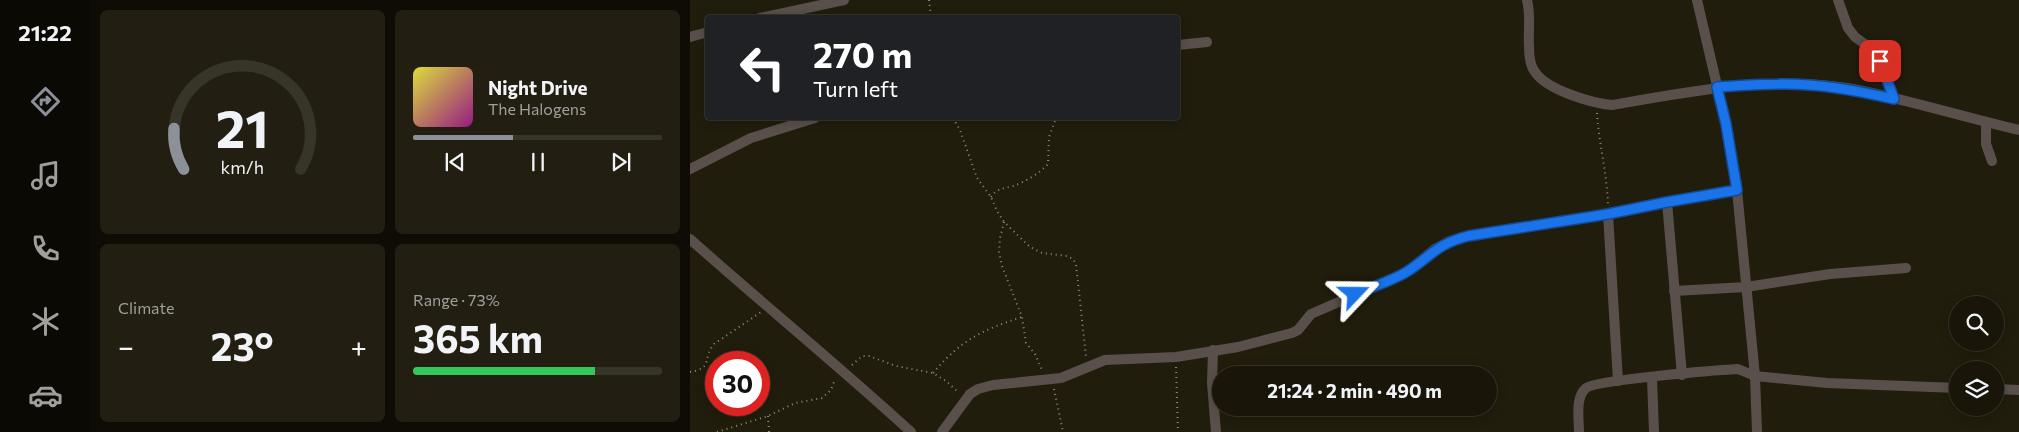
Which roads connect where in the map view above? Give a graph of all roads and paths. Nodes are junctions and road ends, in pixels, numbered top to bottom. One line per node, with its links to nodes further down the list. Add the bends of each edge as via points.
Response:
1 (844, 0): 6 (street)
2 (929, 0): 7 (path)
3 (1527, 0): 14 (street, via 1530,10 1529,46 1534,71 1543,82)
4 (1697, 0): 12 (street)
5 (1838, 0): 13 (street, via 1848,28 1880,61)
6 (774, 15)
7 (931, 15)
8 (705, 33): 9 (street)
9 (690, 37)
10 (1207, 42): 11 (street)
11 (1180, 45)
12 (1717, 87): 13 (street, via 1805,85 1852,89); 14 (street, via 1612,105); 22 (street)
13 (1894, 99): 18 (street)
14 (1594, 103): 25 (path, via 1605,170)
15 (810, 120): 21 (street, via 751,138)
16 (954, 120): 23 (path, via 977,178)
17 (1055, 120): 23 (path, via 1049,137 1048,164 1019,183 997,190)
18 (1986, 122): 19 (street); 20 (street, via 1986,144)
19 (2019, 130)
20 (1992, 161)
21 (690, 168)
22 (1737, 190): 24 (street); 29 (street)
23 (991, 197): 26 (path)
24 (1667, 202): 25 (street); 30 (street)
25 (1608, 214): 33 (street, via 1450,241 1408,270 1311,314 1292,333); 43 (street)
26 (1004, 222): 32 (path, via 999,252); 35 (path, via 1036,250 1073,259 1077,269)
27 (690, 239): 31 (street)
28 (1906, 268): 29 (street, via 1830,274)
29 (1746, 287): 30 (street); 40 (street)
30 (1674, 291): 39 (street)
31 (767, 308): 36 (street); 37 (path, via 721,338 710,350 707,365)
32 (1022, 317): 38 (path, via 969,339); 42 (path, via 1026,343)
33 (1213, 350): 34 (street); 56 (street)
34 (1176, 357): 35 (street, via 1121,358); 55 (path)
35 (1087, 366): 42 (street, via 1070,375)
36 (842, 370): 38 (path, via 865,355); 48 (path, via 827,395); 52 (street)
37 (690, 372)
38 (933, 374): 47 (path)
39 (1682, 375): 40 (street, via 1738,369); 41 (street)
40 (1755, 376): 44 (street, via 1828,383); 59 (street)
41 (1652, 378): 43 (street); 58 (street)
42 (1049, 380): 47 (street, via 993,385 978,389); 54 (path)
43 (1618, 381): 57 (street, via 1586,388 1580,396)
44 (1949, 388)
45 (2004, 389): 46 (street)
46 (2019, 390)
47 (966, 398): 53 (street)
48 (770, 415)
49 (768, 416): 50 (path); 51 (path)
50 (717, 432)
51 (769, 432)
52 (911, 432)
53 (942, 432)
54 (1063, 432)
55 (1178, 432)
56 (1216, 432)
57 (1579, 432)
58 (1654, 432)
59 (1757, 432)

